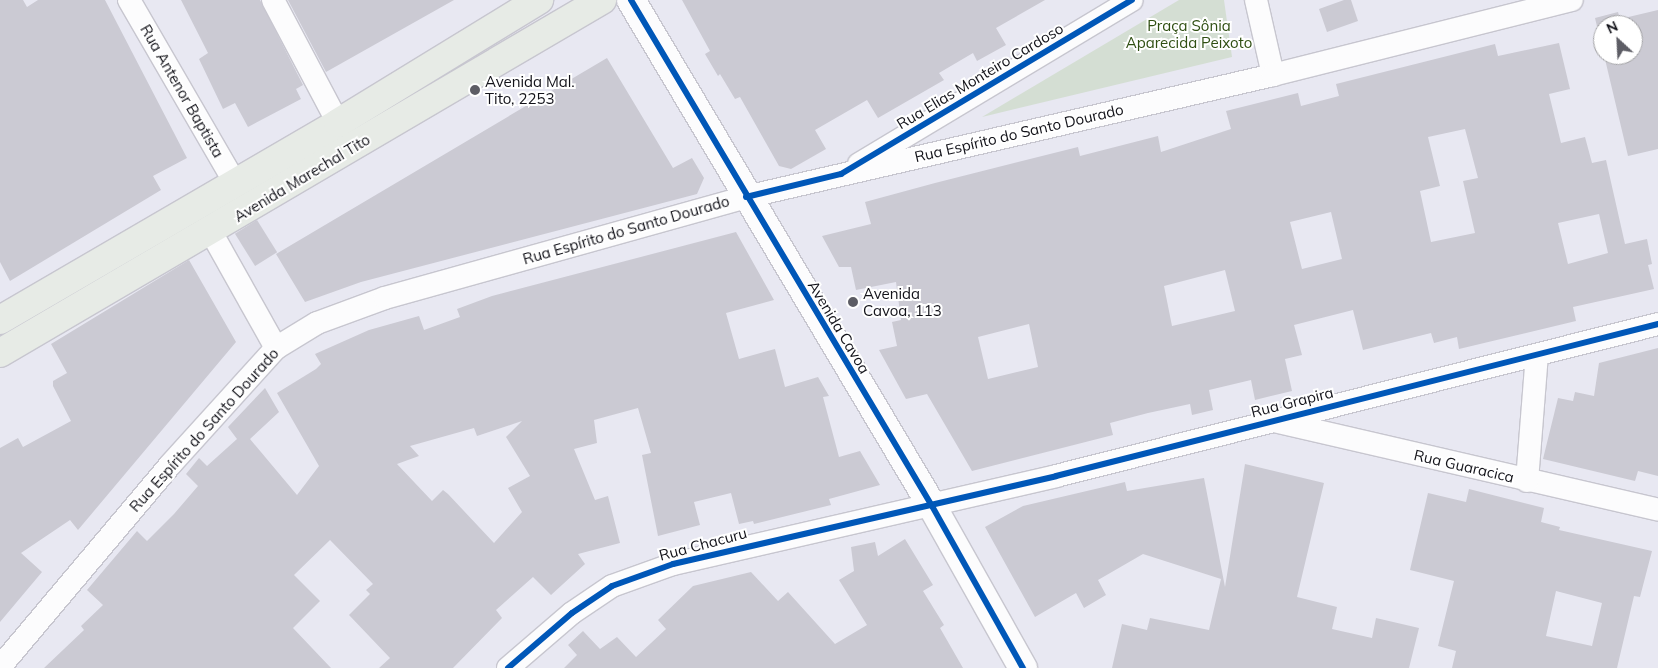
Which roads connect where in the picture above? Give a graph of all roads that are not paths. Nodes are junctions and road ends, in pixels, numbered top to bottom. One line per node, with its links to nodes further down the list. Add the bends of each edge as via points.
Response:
1 (129, 0): 12 (street, Rua Antenor Baptista)
2 (273, 0): 10 (street)
3 (539, 0): 10 (main road, Avenida Marechal Tito)
4 (602, 0): 14 (main road, Avenida Marechal Tito)
5 (631, 0): 13 (street, Avenida Cavoa)
6 (1132, 0): 11 (street, Rua Elias Monteiro Cardoso)
7 (1256, 0): 9 (street)
8 (1572, 0): 9 (street, Rua Espírito do Santo Dourado)
9 (1273, 74): 11 (street, Rua Espírito do Santo Dourado)
10 (338, 123): 12 (main road, Avenida Marechal Tito)
11 (840, 174): 13 (street, Rua Espírito do Santo Dourado)
12 (235, 183): 15 (main road, Avenida Marechal Tito)
13 (746, 196): 17 (street, Rua Espírito do Santo Dourado, via 385,298 317,323); 22 (street, Avenida Cavoa)
14 (211, 232): 17 (street); 18 (main road, Avenida Marechal Tito)
15 (3, 312)
16 (1658, 324): 19 (street, Rua Grapira)
17 (276, 348): 24 (street, Rua Espírito do Santo Dourado, via 170,465)
18 (0, 353)
19 (1537, 355): 20 (street, Rua Grapira); 21 (street)
20 (1271, 420): 21 (street, Rua Guaracica); 22 (street, Rua Grapira)
21 (1527, 481): 23 (street, Rua Guaracica)
22 (932, 506): 25 (street, Rua Chacuru, via 740,546 673,564 612,586 572,613); 26 (street, Avenida Cavoa)
23 (1658, 510)
24 (0, 667)
25 (508, 668)
26 (1023, 668)

